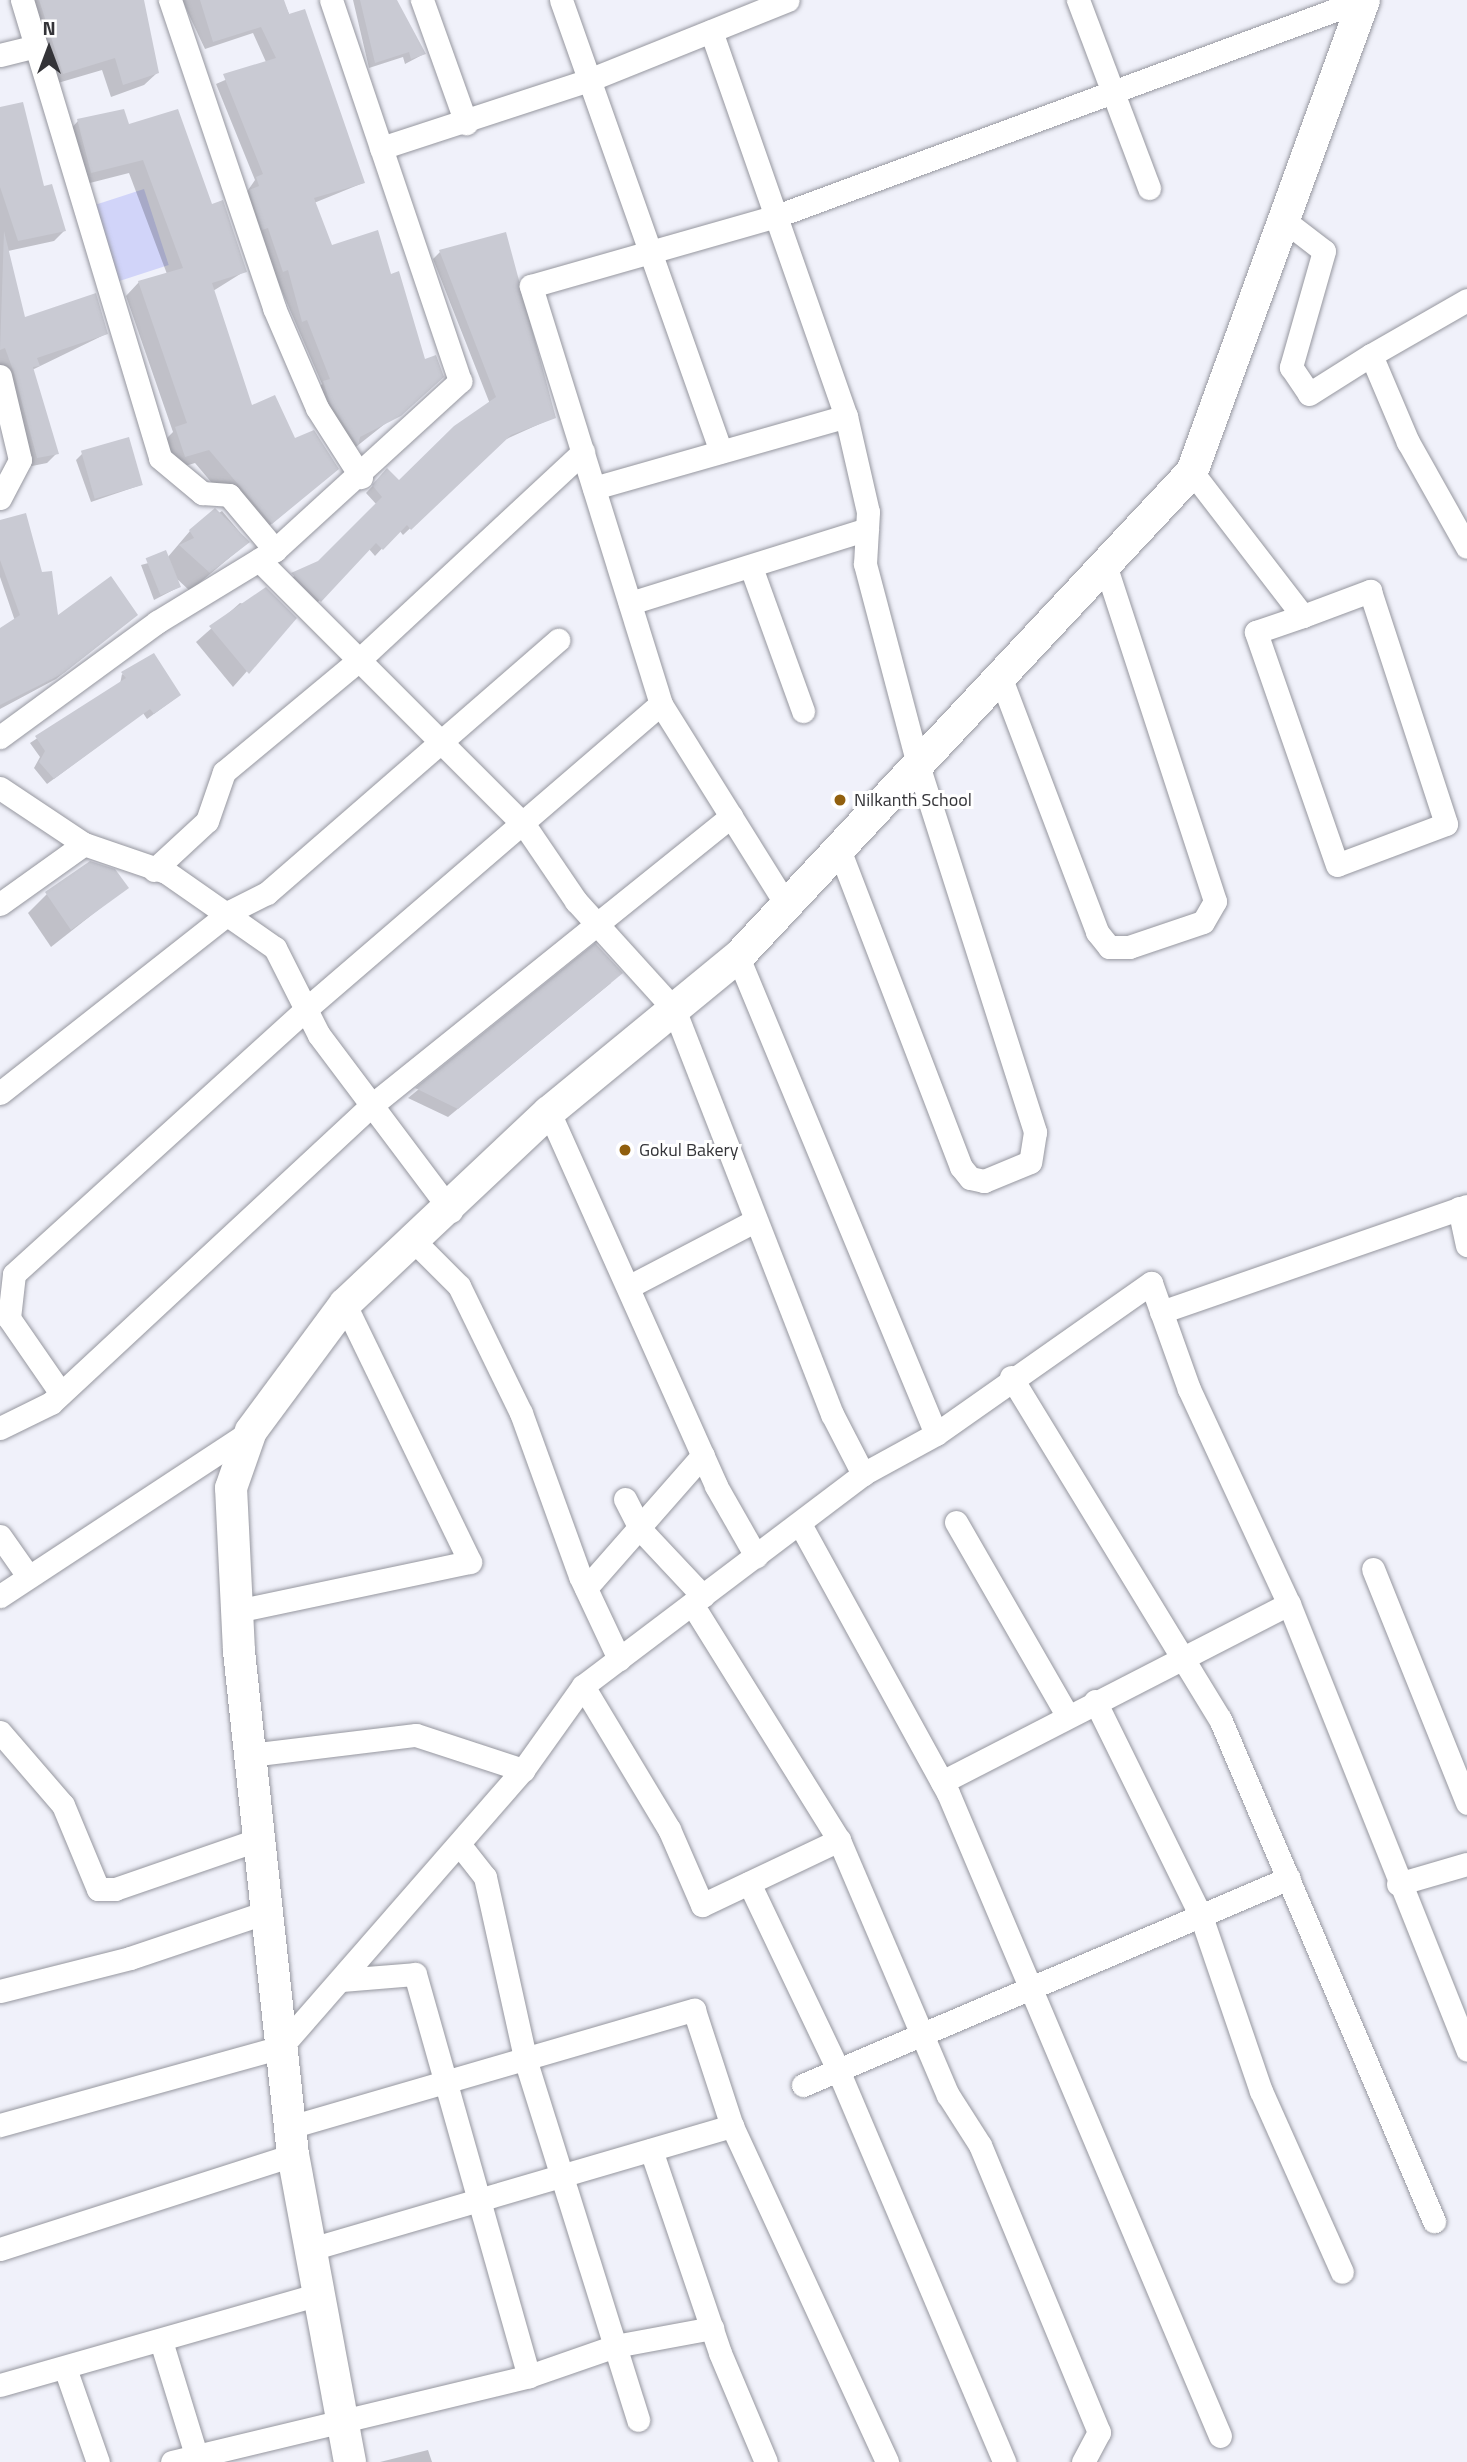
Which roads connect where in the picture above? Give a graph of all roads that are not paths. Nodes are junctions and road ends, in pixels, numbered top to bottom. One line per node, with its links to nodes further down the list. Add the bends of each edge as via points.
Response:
1 (22, 0): 10 (street)
2 (170, 0): 27 (street, via 274,308 317,408)
3 (331, 0): 15 (street)
4 (422, 0): 14 (street)
5 (561, 0): 12 (street)
6 (788, 0): 9 (street)
7 (1078, 0): 13 (street)
8 (1363, 0): 13 (street); 18 (main road)
9 (711, 31): 12 (street); 17 (street)
10 (36, 46): 11 (street); 32 (street, via 160,458 202,493 229,495)
11 (0, 55)
12 (589, 80): 14 (street); 19 (street)
13 (1114, 92): 16 (street); 17 (street)
14 (466, 123): 15 (street)
15 (381, 148): 27 (street, via 460,381)
16 (1149, 188)
17 (774, 217): 19 (street); 23 (street)
18 (1285, 221): 21 (street, via 1324,251 1291,367 1309,394); 26 (main road)
19 (653, 254): 24 (street); 25 (street, via 531,286)
20 (1467, 300): 21 (street)
21 (1371, 355): 31 (street, via 1408,442)
22 (0, 376): 29 (street, via 20,460)
23 (846, 416): 24 (street); 30 (street)
24 (721, 450): 28 (street)
25 (583, 452): 28 (street); 38 (street)
26 (1192, 472): 33 (main road); 36 (street)
27 (361, 477): 32 (street)
28 (594, 488): 35 (street)
29 (0, 498)
30 (867, 529): 34 (street); 44 (street, via 865,564)
31 (1467, 547)
32 (267, 555): 38 (street); 42 (street, via 157,622)
33 (1105, 565): 39 (main road); 39 (street, via 1215,901 1203,922 1129,947 1109,947 1097,932)
34 (752, 570): 35 (street); 41 (street)
35 (630, 603): 40 (street)
36 (1303, 616): 36 (street, via 1370,591 1446,824 1337,865 1256,632)
37 (558, 640): 43 (street)
38 (359, 660): 43 (street); 50 (street, via 224,772 207,821)
39 (1000, 676): 44 (main road)
40 (661, 704): 46 (street); 47 (street)
41 (803, 711)
42 (0, 737)
43 (440, 737): 47 (street); 53 (street, via 267,893)
44 (919, 768): 49 (main road); 49 (street, via 1035,1132 1030,1162 984,1181 961,1167)
45 (0, 788): 48 (street)
46 (731, 816): 52 (street); 54 (street)
47 (525, 826): 54 (street); 56 (street)
48 (84, 844): 50 (street); 51 (street)
49 (839, 849): 52 (main road)
50 (154, 870): 53 (street)
51 (0, 904)
52 (787, 906): 55 (main road)
53 (231, 911): 56 (street, via 275,948); 58 (street)
54 (597, 924): 57 (street); 59 (street)
55 (738, 957): 57 (main road); 73 (street)
56 (306, 1009): 59 (street); 70 (street, via 14,1274 9,1318)
57 (674, 1009): 60 (main road); 63 (street)
58 (0, 1093)
59 (372, 1105): 62 (street); 70 (street)
60 (549, 1112): 62 (main road); 66 (street)
61 (1463, 1207): 65 (street); 68 (street)
62 (451, 1211): 64 (main road)
63 (756, 1220): 66 (street); 75 (street, via 832,1414)
64 (416, 1243): 67 (main road); 84 (street, via 464,1298 521,1413)
65 (1467, 1245)
66 (630, 1286): 74 (street)
67 (345, 1304): 72 (main road); 88 (street, via 470,1562)
68 (1161, 1312): 69 (street, via 1151,1283); 87 (street, via 1189,1390)
69 (1011, 1377): 73 (street); 89 (street)
70 (60, 1392): 71 (street, via 51,1403)
71 (0, 1428)
72 (251, 1431): 83 (street); 88 (main road, via 231,1488)
73 (936, 1434): 75 (street)
74 (703, 1455): 79 (street); 81 (street)
75 (863, 1474): 78 (street)
76 (625, 1499): 79 (street)
77 (956, 1522): 93 (street)
78 (800, 1524): 81 (street); 97 (street)
79 (640, 1529): 84 (street); 86 (street)
80 (0, 1536): 83 (street)
81 (756, 1556): 86 (street)
82 (1373, 1569): 98 (street)
83 (29, 1576): 85 (street)
84 (586, 1588): 90 (street)
85 (0, 1596)
86 (697, 1600): 90 (street); 100 (street)
87 (1289, 1604): 89 (street); 105 (street)
88 (237, 1611): 95 (main road)
89 (1181, 1655): 92 (street); 103 (street, via 1220,1719)
90 (619, 1659): 91 (street)
91 (583, 1686): 96 (street); 104 (street, via 669,1829 702,1905)
92 (1095, 1701): 93 (street); 107 (street)
93 (1067, 1716): 97 (street)
94 (0, 1732): 99 (street, via 63,1805 98,1889 115,1889)
95 (250, 1755): 96 (street, via 416,1735); 99 (main road)
96 (523, 1770): 101 (street)
97 (942, 1782): 109 (street)
98 (1467, 1803)
99 (259, 1839): 106 (main road)
100 (839, 1840): 104 (street); 111 (street)
101 (460, 1844): 108 (street); 114 (street, via 485,1877)
102 (1467, 1864): 105 (street)
103 (1289, 1878): 107 (street); 124 (street)
104 (749, 1883): 115 (street)
105 (1398, 1884): 113 (street)
106 (267, 1912): 110 (street, via 130,1958); 112 (main road)
107 (1201, 1916): 109 (street); 127 (street, via 1261,2091)
108 (341, 1980): 112 (street); 116 (street, via 415,1975)
109 (1032, 1988): 111 (street); 137 (street)
110 (0, 1990)
111 (922, 2035): 115 (street); 145 (street, via 948,2095 980,2145 1099,2432)
112 (281, 2047): 118 (street); 120 (main road)
113 (1467, 2050)
114 (526, 2062): 116 (street); 119 (street, via 694,2010); 122 (street)
115 (838, 2070): 117 (street); 144 (street)
116 (447, 2085): 120 (street); 123 (street)
117 (803, 2085)
118 (0, 2125)
119 (732, 2126): 121 (street); 143 (street)
120 (291, 2141): 125 (street); 126 (main road)
121 (651, 2150): 122 (street); 129 (street)
122 (561, 2176): 123 (street); 131 (street)
123 (482, 2199): 126 (street); 133 (street)
124 (1433, 2221)
125 (0, 2249)
126 (311, 2249): 128 (main road)
127 (1342, 2272)
128 (320, 2294): 130 (street); 135 (main road)
129 (712, 2328): 131 (street); 142 (street)
130 (161, 2341): 132 (street); 138 (street)
131 (615, 2346): 133 (street); 136 (street)
132 (65, 2368): 134 (street); 139 (street)
133 (529, 2376): 135 (street)
134 (0, 2385)
135 (344, 2418): 138 (street); 141 (main road)
136 (638, 2420)
137 (1220, 2436)
138 (196, 2455): 140 (street)
139 (98, 2462)
140 (172, 2462)
141 (351, 2462)
142 (766, 2462)
143 (887, 2462)
144 (1004, 2462)
145 (1083, 2462)

